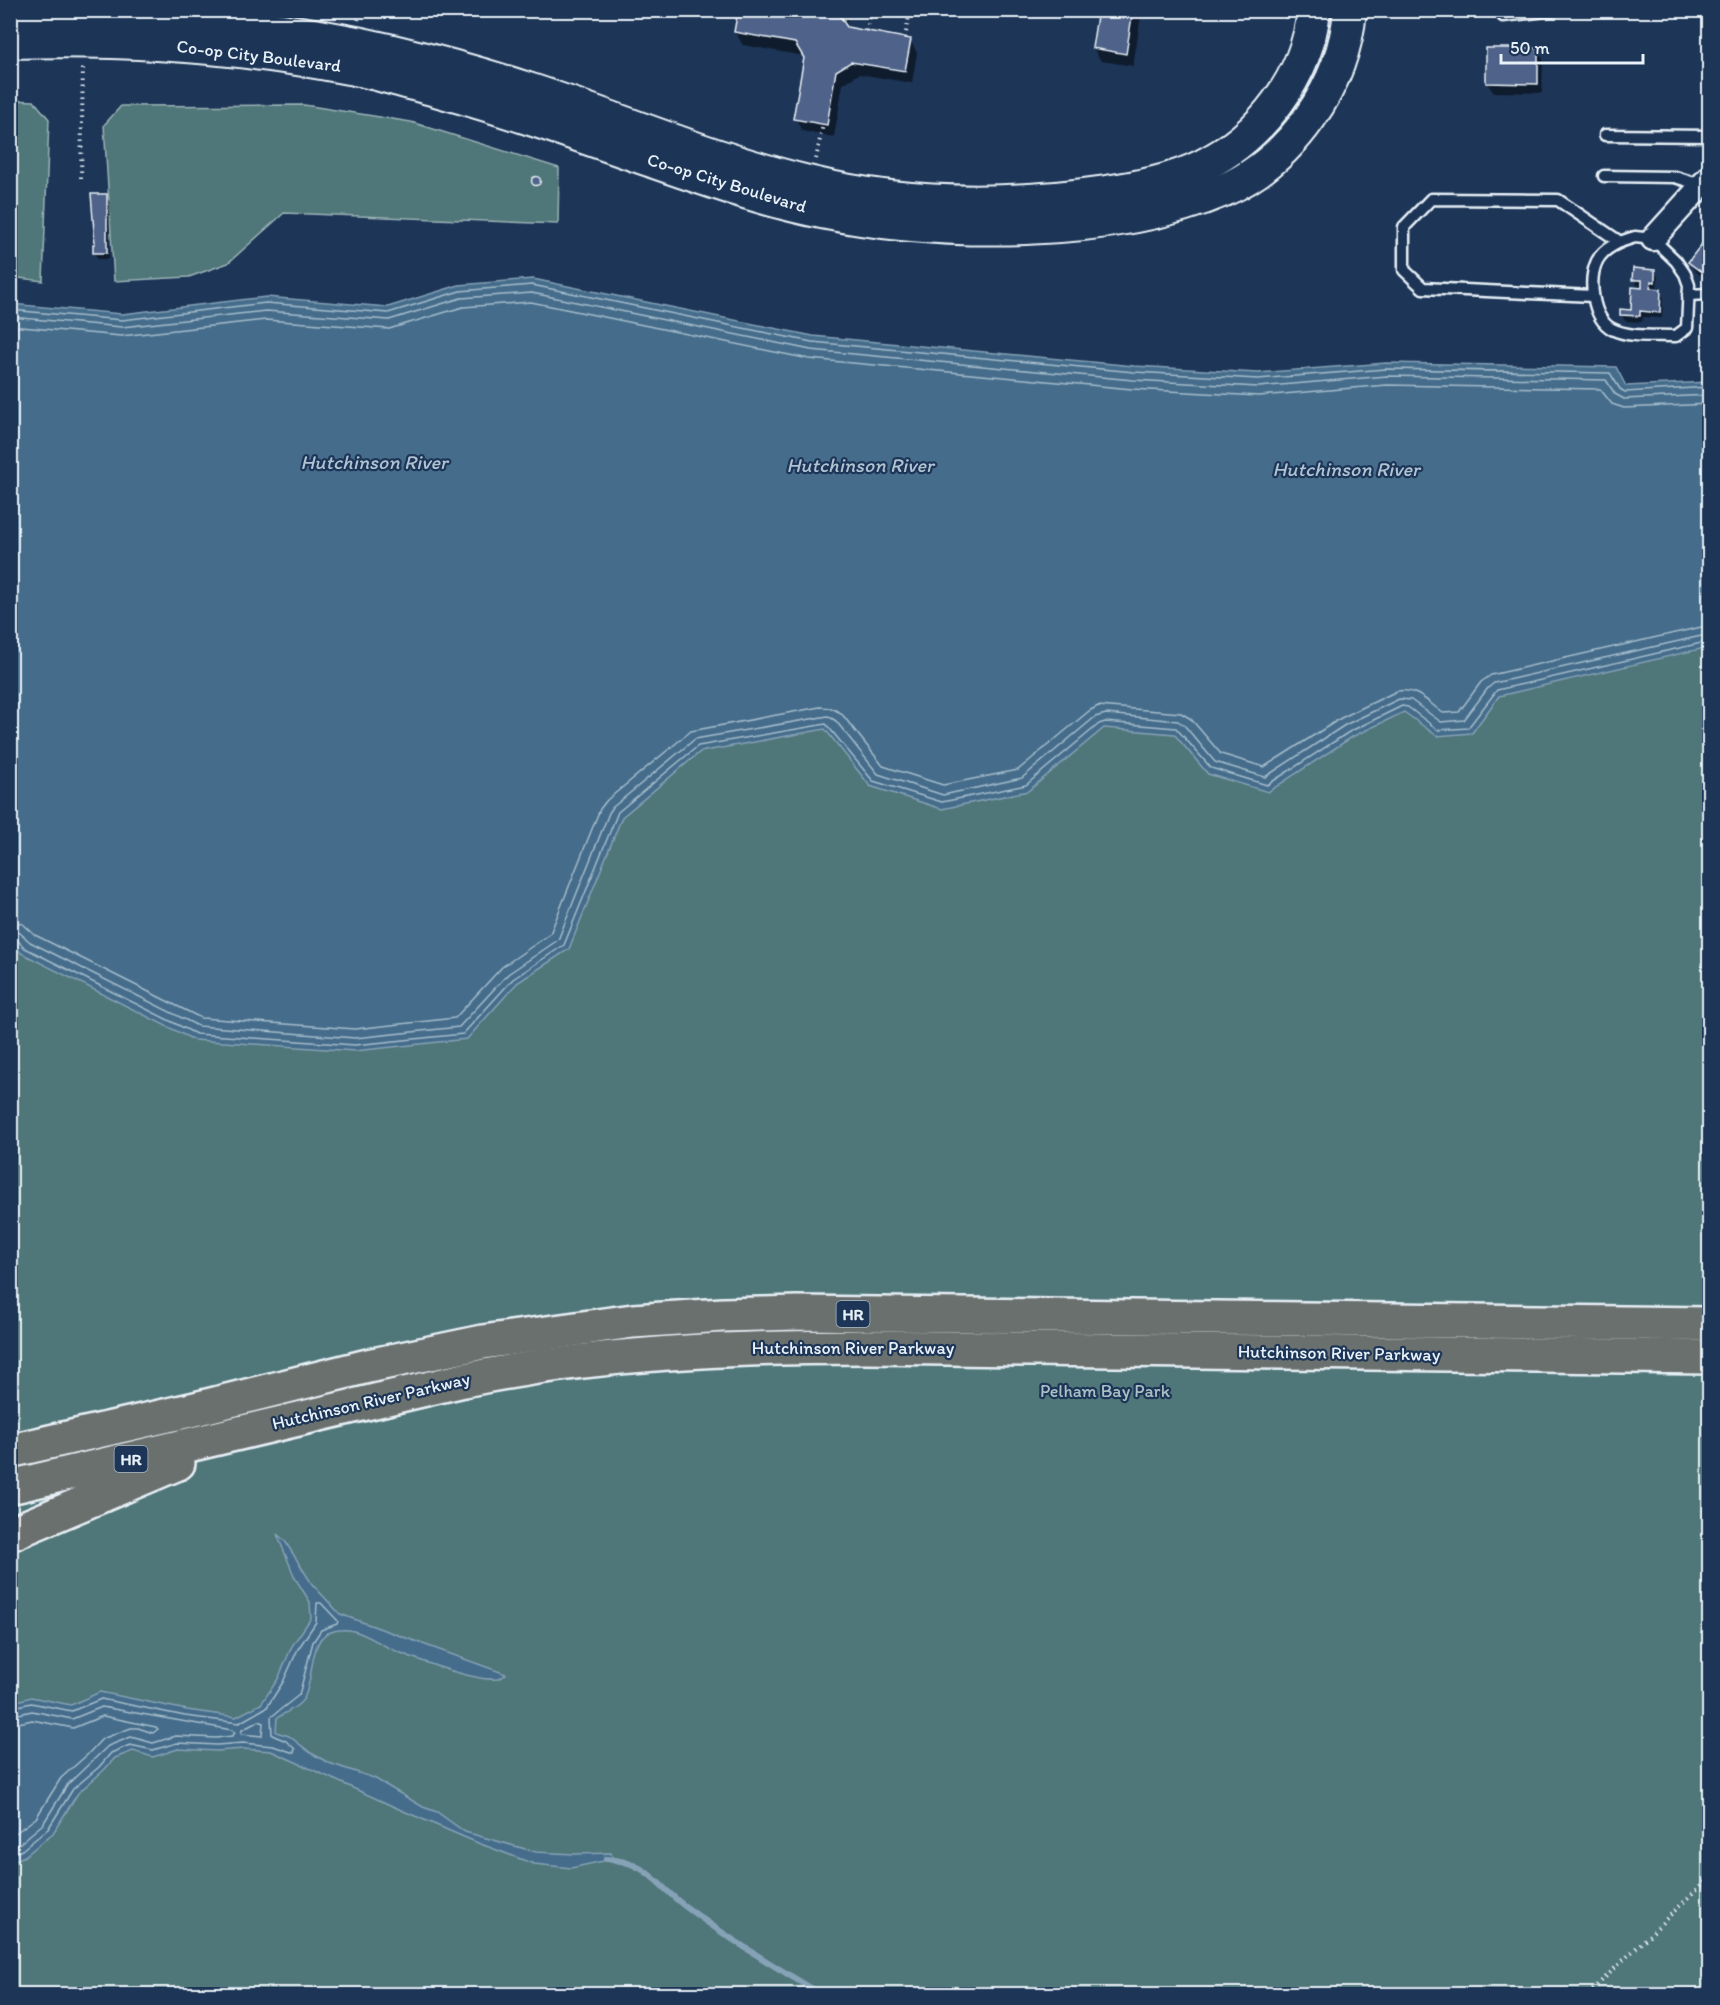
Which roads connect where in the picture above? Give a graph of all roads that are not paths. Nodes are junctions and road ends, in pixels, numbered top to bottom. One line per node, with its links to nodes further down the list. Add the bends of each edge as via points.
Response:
1 (1314, 10): 7 (main road, Co-op City Boulevard, via 1307,46 1293,79 1275,107 1243,140 1202,167 1167,180 1066,198 909,198 810,183 738,162 530,89 391,50)
2 (1350, 10): 7 (main road, Co-op City Boulevard, via 1336,68 1320,100 1275,158 1246,178 1223,190 1155,211 1068,225 1003,228 940,228 866,220 765,199 438,90)
3 (1502, 10): 4 (lane, via 1503,16)
4 (1555, 10)
5 (10, 14): 7 (main road, Co-op City Boulevard, via 154,16 291,31)
6 (10, 42): 7 (main road, Co-op City Boulevard, via 167,44)
7 (349, 55)
8 (1605, 135): 9 (lane)
9 (1710, 136)
10 (1604, 176): 11 (lane)
11 (1706, 180): 12 (street)
12 (1653, 239): 13 (lane, via 1635,237); 15 (lane, via 1685,274)
13 (1620, 242): 16 (lane, via 1606,249 1597,261); 16 (lane, via 1558,200 1431,199 1404,227 1404,270 1423,288)
14 (1710, 294): 15 (lane)
15 (1688, 295): 16 (lane, via 1687,328 1676,336 1622,333 1609,328)
16 (1593, 296)
17 (1710, 1324): 20 (highway, Hutchinson River Parkway / HR, via 797,1313 685,1317 588,1326 461,1347)
18 (1710, 1358): 19 (highway, Hutchinson River Parkway / HR, via 866,1347 720,1349 524,1369)
19 (250, 1429): 21 (highway, Hutchinson River Parkway / HR); 22 (highway)
20 (10, 1451)
21 (10, 1487)
22 (10, 1534)

